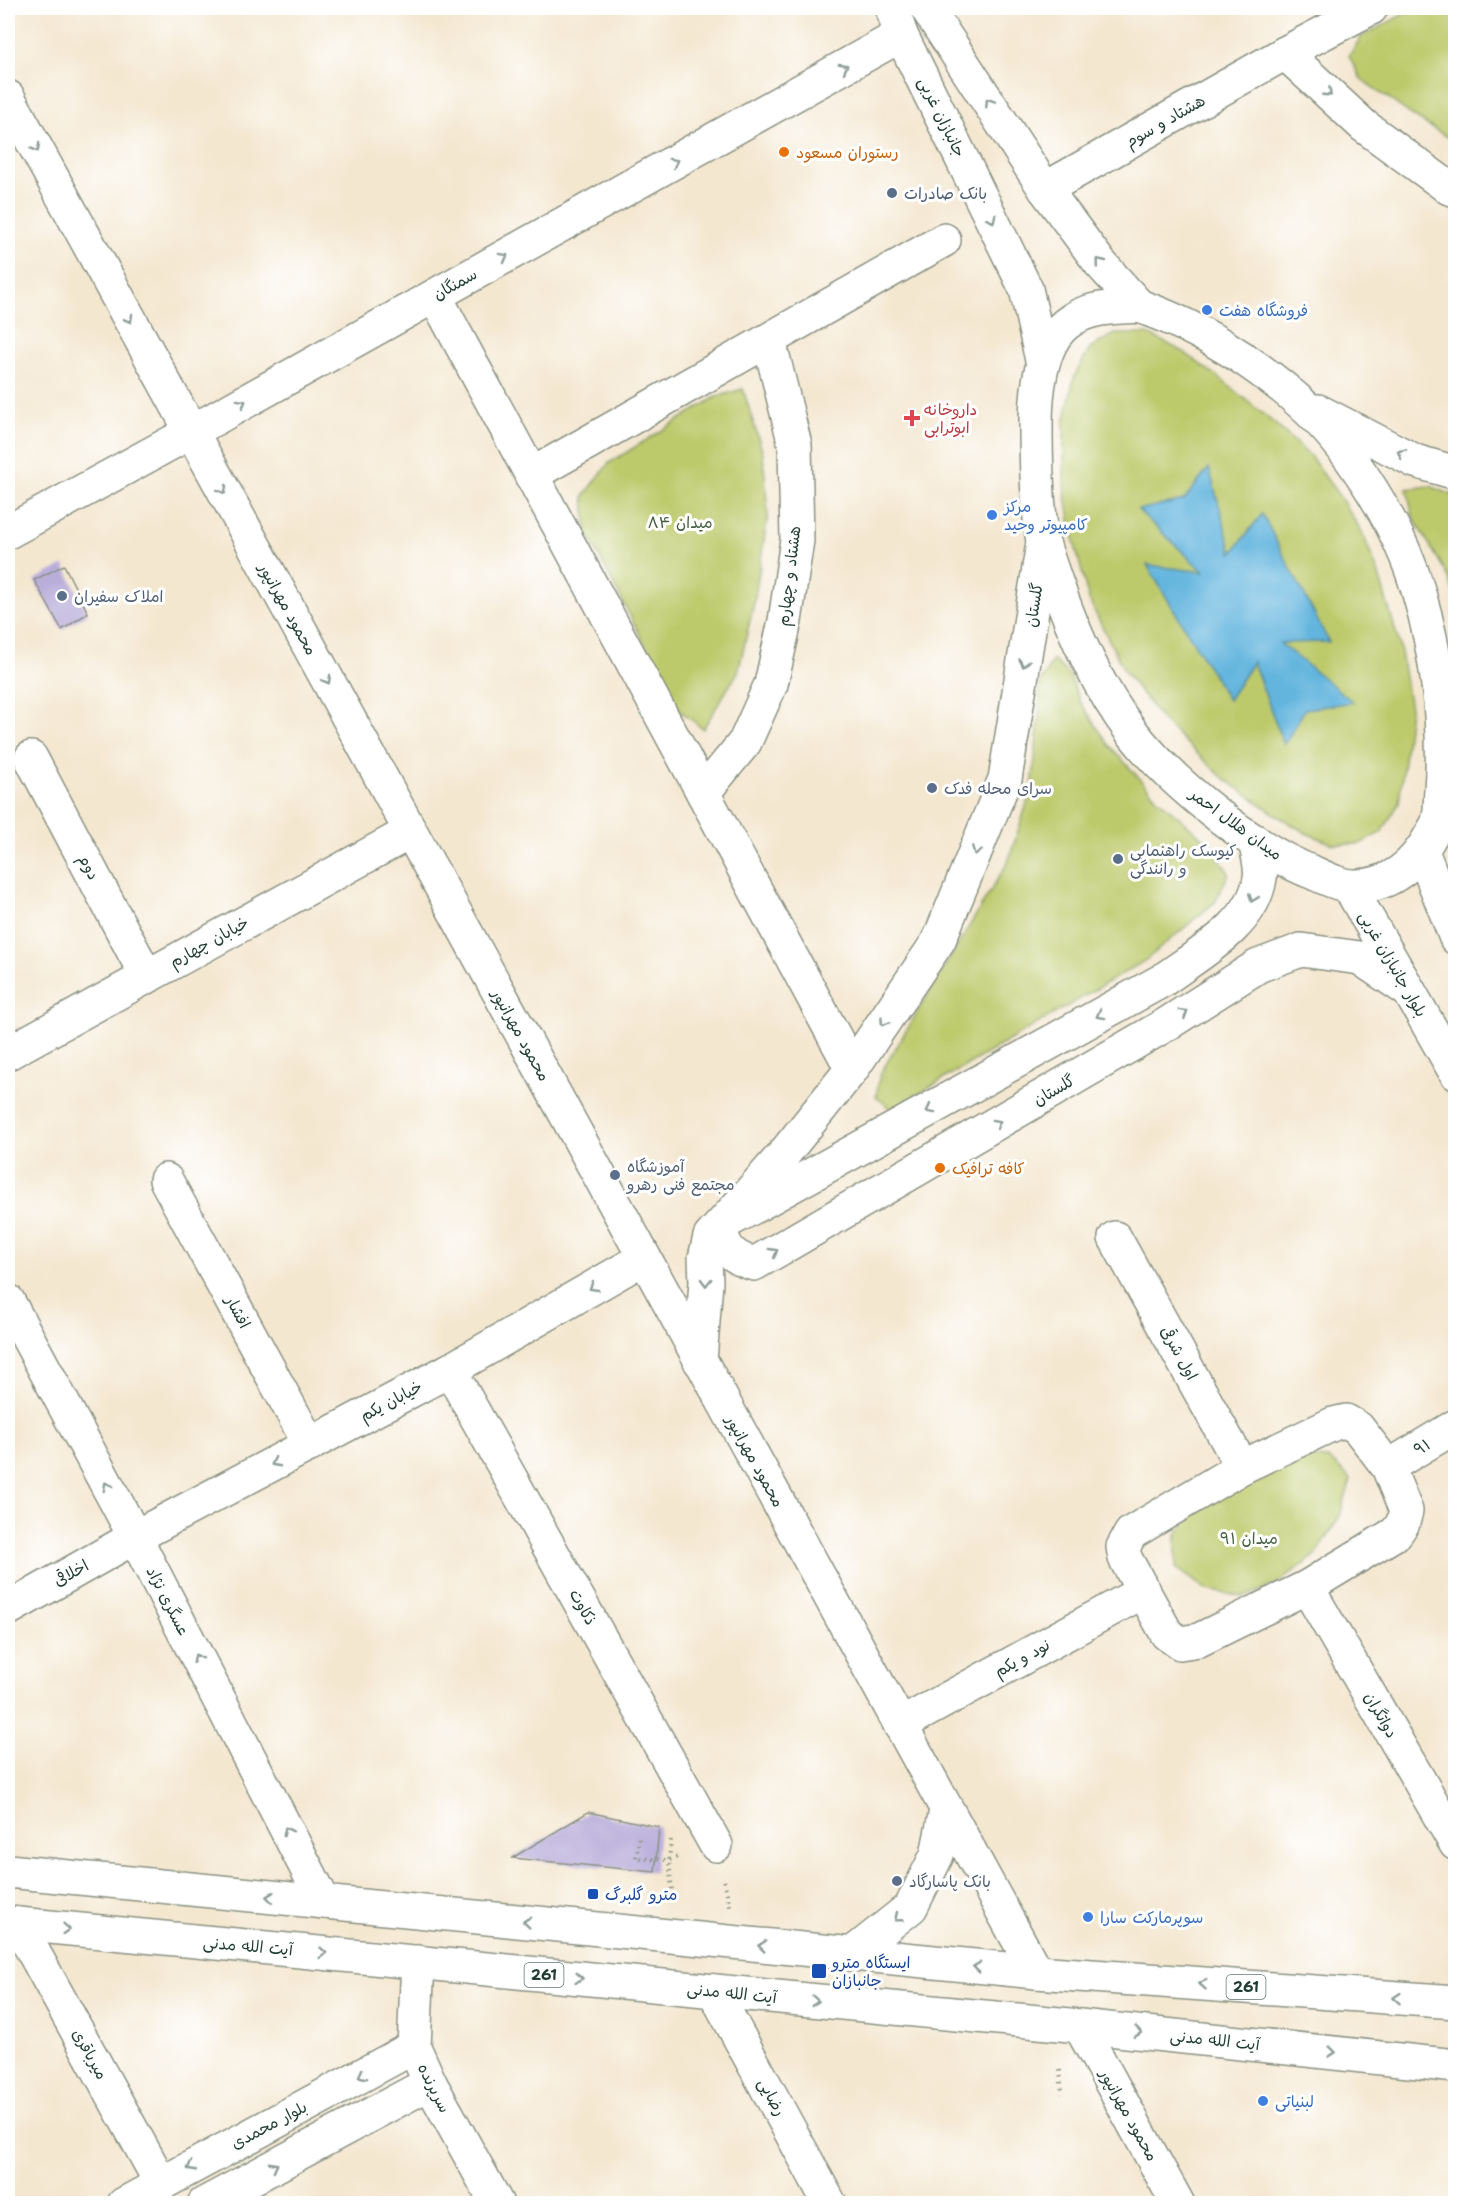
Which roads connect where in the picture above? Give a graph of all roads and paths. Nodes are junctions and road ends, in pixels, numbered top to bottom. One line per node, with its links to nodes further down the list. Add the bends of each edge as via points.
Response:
1 (1371, 8): 4 (street, هشتاد و سوم)
2 (933, 9): 6 (street, one-way to 2)
3 (897, 21): 9 (street, سمنگان, one-way to 3); 12 (street, جانبازان غربی, one-way to 12, via 1026,289)
4 (1285, 53): 6 (street, هشتاد و سوم); 7 (street, one-way to 7, via 1364,126)
5 (8, 97): 14 (street, محمود مهرانپور, one-way to 14)
6 (1046, 189): 10 (street, one-way to 6)
7 (1455, 190)
8 (944, 240): 11 (street)
9 (435, 296): 14 (street, سمنگان, one-way to 9); 16 (street)
10 (1139, 306): 12 (street, میدان هلال احمر, via 1089,310 1063,326); 13 (street, میدان هلال احمر, via 1174,318 1233,352)
11 (769, 340): 16 (street); 20 (street, هشتاد و چهارم, via 795,445 797,540 771,684 745,742)
12 (1042, 360): 18 (street, میدان هلال احمر, via 1036,462)
13 (1302, 403): 15 (street, one-way to 13, via 1415,461); 21 (street, میدان هلال احمر, via 1350,457 1386,515 1417,589 1441,711)
14 (191, 432): 17 (street, سمنگان); 22 (street, محمود مهرانپور, one-way to 22)
15 (1455, 473)
16 (531, 475): 20 (street)
17 (8, 532)
18 (1044, 543): 23 (street, میدان هلال احمر, via 1064,607 1093,671 1131,732 1176,780); 30 (street, گلستان, one-way to 30, via 1005,779 939,940)
19 (31, 758): 27 (street, دوم)
20 (703, 793): 30 (street)
21 (1447, 817): 24 (street, میدان هلال احمر)
22 (410, 832): 27 (street, خیابان چهارم); 35 (street, محمود مهرانپور)
23 (1255, 841): 25 (street, میدان هلال احمر, via 1284,861); 33 (street, گلستان, one-way to 33, via 1260,878 1248,910 1221,938 1163,980)
24 (1422, 851): 25 (street, میدان هلال احمر, via 1403,871 1380,882); 26 (street)
25 (1349, 886): 28 (street, بلوار جانبازان غربی)
26 (1455, 939)
27 (147, 977): 29 (street, خیابان چهارم)
28 (1409, 992): 31 (street, بلوار جانبازان غربی); 33 (street, گلستان, one-way to 28, via 726,1248 738,1259 754,1264 1167,1024 1258,966 1301,950 1360,958)
29 (8, 1053)
30 (852, 1069): 33 (street, گلستان)
31 (1455, 1073)
32 (166, 1179): 40 (street, افشار)
33 (722, 1226): 37 (street, گلستان, one-way to 37, via 710,1238 705,1258)
34 (1115, 1238): 41 (street, اول شرقی)
35 (644, 1258): 37 (street, محمود مهرانپور); 38 (street, خیابان یکم, one-way to 38)
36 (8, 1301): 43 (street, عسگری نژاد, one-way to 36)
37 (700, 1361): 47 (street, محمود مهرانپور)
38 (450, 1370): 40 (street, خیابان یکم); 52 (street, ذکاوت)
39 (1455, 1426): 42 (street, ۹۱)
40 (310, 1445): 43 (street, خیابان یکم, one-way to 43)
41 (1242, 1467): 42 (street, via 1346,1421 1358,1428); 45 (street, via 1131,1533 1123,1547 1125,1558)
42 (1388, 1467): 44 (street, via 1406,1511 1403,1523 1396,1533)
43 (135, 1537): 46 (street, اخلاقی); 55 (street, عسگری نژاد, one-way to 43)
44 (1307, 1587): 45 (street, via 1199,1640 1180,1643 1167,1634); 51 (street, دواتگران)
45 (1144, 1591): 47 (street, نود و یکم)
46 (8, 1609)
47 (900, 1725): 48 (street, محمود مهرانپور)
48 (946, 1810): 59 (street, one-way to 59, via 937,1855 911,1907); 61 (street, محمود مهرانپور)
49 (671, 1833): 53 (path)
50 (639, 1838): 53 (path, via 636,1858)
51 (1455, 1844)
52 (716, 1845): 58 (path)
53 (669, 1860): 57 (path)
54 (8, 1871): 55 (street, 261, one-way to 54)
55 (324, 1902): 57 (street, 261, one-way to 55)
56 (13, 1924): 60 (street, آیت الله مدنی / 261, one-way to 60); 68 (street, میرباقری)
57 (676, 1937): 58 (street, 261)
58 (739, 1943): 59 (street, 261, one-way to 58)
59 (852, 1954): 61 (street, 261, one-way to 59)
60 (418, 1962): 62 (street, آیت الله مدنی / 261, one-way to 62); 65 (street, سرپرنده)
61 (1036, 1972): 63 (street, 261, one-way to 61); 64 (street, محمود مهرانپور)
62 (714, 1991): 64 (street, آیت الله مدنی / 261, one-way to 64); 72 (street, رضایی)
63 (1455, 2002)
64 (1080, 2026): 66 (street, آیت الله مدنی / 261, one-way to 66); 73 (street, محمود مهرانپور)
65 (414, 2047): 67 (street, سرپرنده); 68 (street, بلوار محمدی, one-way to 68)
66 (1455, 2066)
67 (430, 2083): 70 (street, one-way to 67); 71 (street, سرپرنده)
68 (161, 2183): 69 (street, بلوار محمدی)
69 (124, 2204)
70 (204, 2204)
71 (496, 2204)
72 (830, 2204)
73 (1179, 2204)

